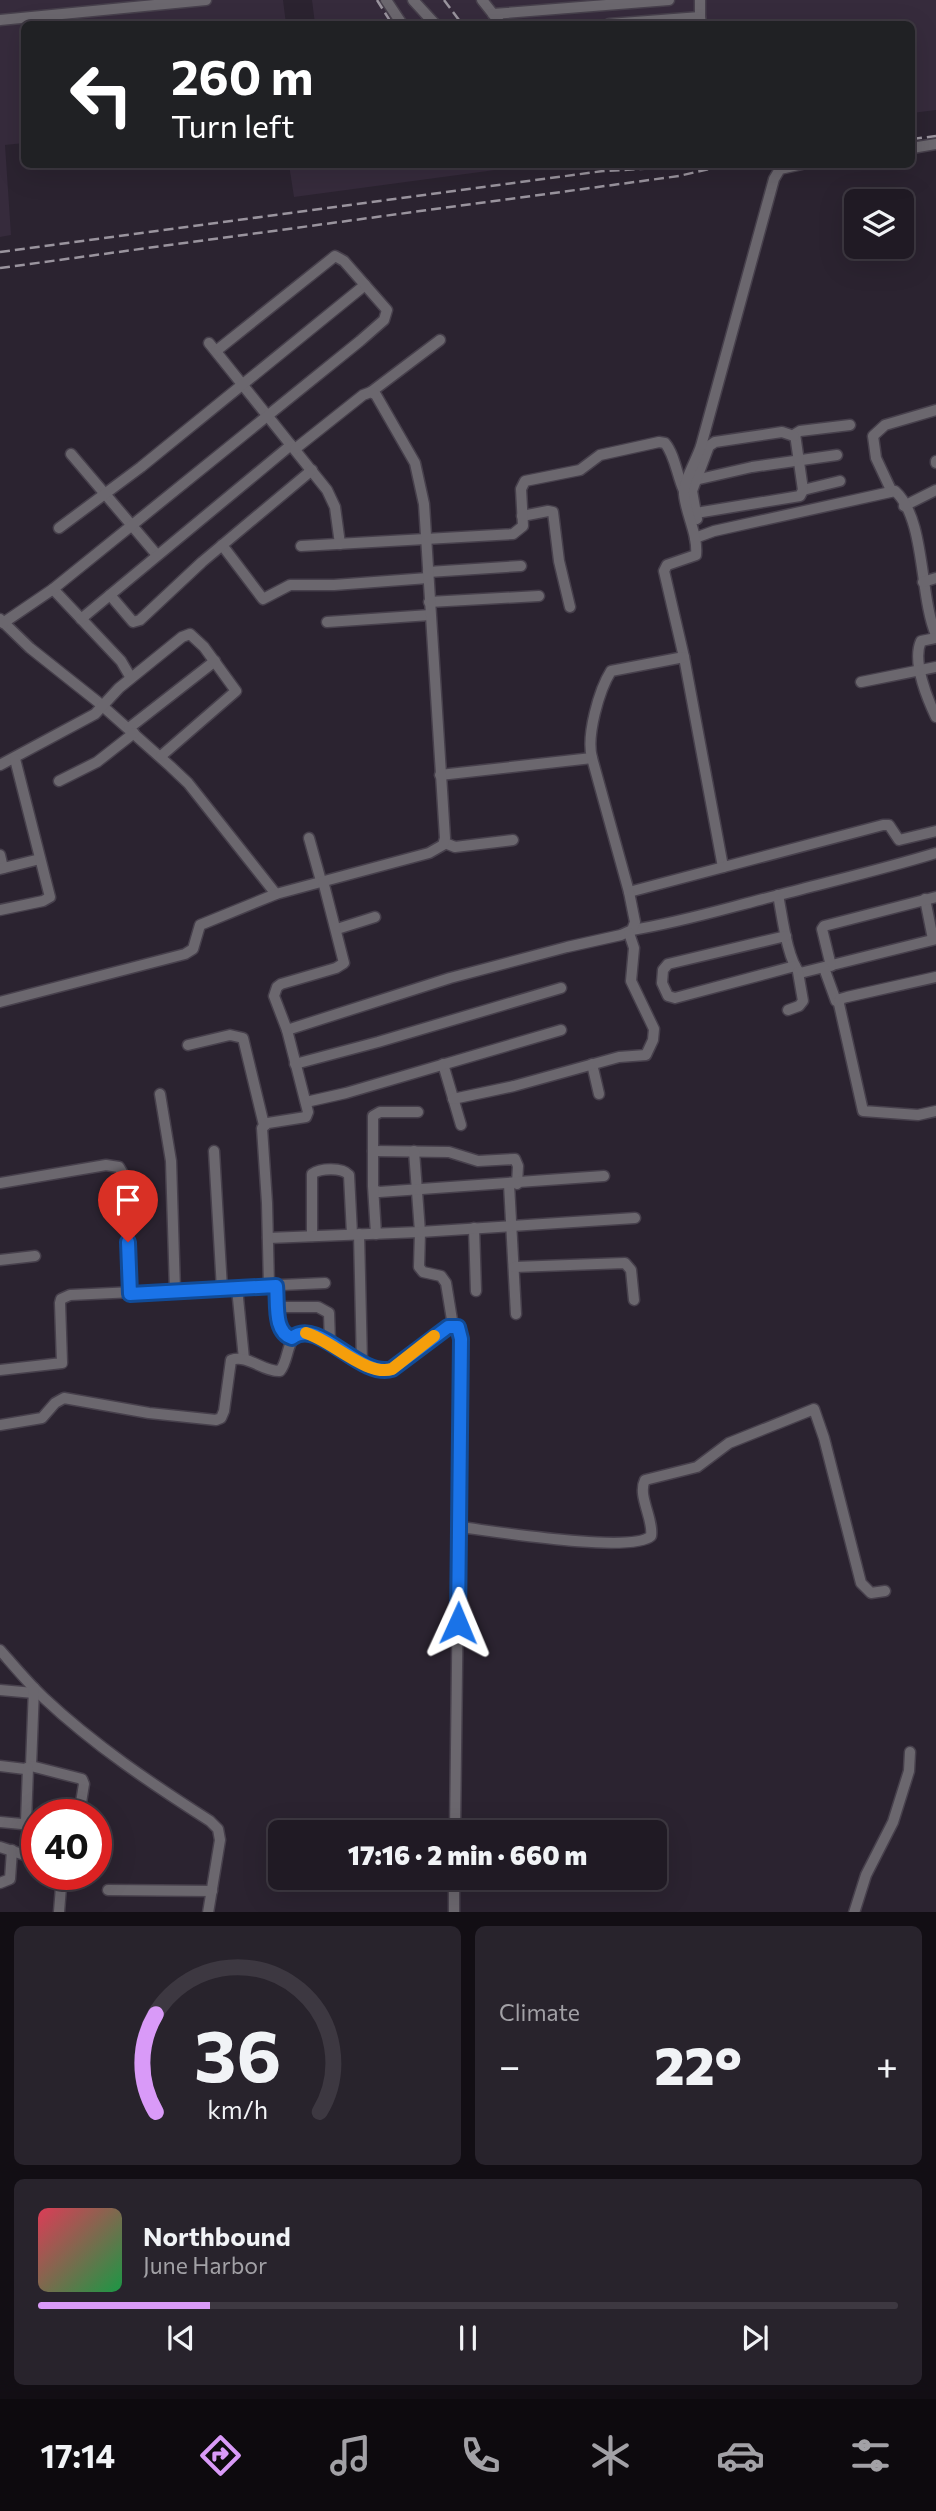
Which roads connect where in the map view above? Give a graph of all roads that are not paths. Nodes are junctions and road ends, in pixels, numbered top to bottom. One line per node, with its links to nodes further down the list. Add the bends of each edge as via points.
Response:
1 (206, 0): 8 (street)
2 (386, 0): 9 (street)
3 (413, 0): 10 (street)
4 (482, 0): 7 (street)
5 (669, 0): 7 (street)
6 (700, 0): 12 (street)
7 (493, 14): 11 (street)
8 (0, 20)
9 (400, 21)
10 (432, 21)
11 (499, 21)
12 (700, 21)
13 (936, 145): 14 (street)
14 (915, 148)
15 (784, 168): 36 (street, via 774,179 701,446)
16 (365, 285): 19 (street, via 335,256); 20 (street); 23 (street, via 387,310 387,317)
17 (440, 340): 21 (street)
18 (209, 343): 19 (street)
19 (216, 351): 20 (street)
20 (242, 384): 23 (street); 37 (street)
21 (371, 392): 26 (street); 44 (street, via 415,463)
22 (936, 410): 34 (street, via 885,425 873,436 876,458)
23 (267, 416): 26 (street); 41 (street)
24 (849, 425): 25 (street, via 800,431)
25 (794, 436): 29 (street); 31 (street, via 782,432 711,444)
26 (293, 447): 30 (street); 48 (street)
27 (71, 454): 37 (street)
28 (836, 455): 29 (street)
29 (798, 460): 31 (street); 33 (street)
30 (312, 470): 45 (street, via 332,498); 46 (street)
31 (695, 480): 39 (street)
32 (840, 481): 33 (street)
33 (803, 490): 39 (street, via 800,496)
34 (891, 490): 38 (street); 43 (street)
35 (936, 490): 38 (street)
36 (684, 491): 40 (street, via 669,449 659,442 600,455 580,470 525,481); 43 (street)
37 (105, 494): 41 (street); 42 (street)
38 (904, 506): 52 (street, via 916,534)
39 (696, 513): 43 (street)
40 (522, 516): 44 (street, via 523,526 513,534); 57 (street, via 553,512)
41 (133, 525): 48 (street); 53 (street)
42 (59, 528)
43 (695, 534): 63 (street, via 694,557 664,568)
44 (426, 538): 45 (street); 50 (street)
45 (340, 544): 47 (street)
46 (222, 545): 50 (street, via 263,599 290,585 341,585); 54 (street, via 137,622)
47 (301, 546)
48 (158, 555): 54 (street)
49 (521, 566): 50 (street)
50 (428, 575): 56 (street)
51 (936, 578): 52 (street)
52 (923, 582): 62 (street)
53 (53, 589): 59 (street); 60 (street)
54 (110, 595): 59 (street)
55 (539, 596): 56 (street)
56 (429, 601): 58 (street)
57 (570, 607)
58 (430, 615): 61 (street); 76 (street)
59 (81, 619): 67 (street)
60 (2, 621): 69 (street)
61 (327, 622)
62 (936, 637): 66 (street, via 919,643)
63 (684, 657): 73 (street, via 611,671 592,728); 85 (street)
64 (215, 661): 67 (street, via 194,636 186,635); 71 (street); 72 (street, via 235,693)
65 (936, 667): 66 (street)
66 (921, 670): 68 (street); 70 (street)
67 (131, 678): 69 (street)
68 (861, 682)
69 (103, 706): 71 (street); 74 (street)
70 (936, 716)
71 (132, 730): 72 (street); 77 (street, via 97,762)
72 (161, 756): 89 (street)
73 (592, 758): 76 (street); 88 (street)
74 (15, 759): 75 (street); 84 (street)
75 (0, 765)
76 (440, 775): 81 (street)
77 (59, 781)
78 (936, 831): 85 (street, via 900,840 889,825 883,825)
79 (309, 838): 87 (street)
80 (513, 840): 81 (street, via 455,847)
81 (445, 843): 87 (street, via 437,851)
82 (936, 853): 90 (street)
83 (0, 855): 86 (street)
84 (40, 859): 86 (street); 93 (street, via 50,897)
85 (723, 867): 88 (street)
86 (2, 868)
87 (322, 881): 89 (street); 95 (street)
88 (629, 892): 96 (street, via 635,922)
89 (276, 894): 104 (street, via 200,925 193,949 185,954)
90 (778, 895): 96 (street, via 687,921); 97 (street)
91 (936, 897): 92 (street)
92 (925, 899): 98 (street); 99 (street, via 824,926)
93 (0, 910)
94 (375, 917): 95 (street)
95 (337, 929): 106 (street, via 344,958 341,966 281,984 275,991 275,1004)
96 (631, 931): 106 (street, via 442,980); 109 (street, via 631,981 653,1025 653,1040 643,1056)
97 (786, 936): 100 (street); 100 (street, via 668,964 663,970 663,988 675,998)
98 (935, 939): 99 (street)
99 (827, 967): 100 (street); 103 (street)
100 (796, 969): 105 (street, via 803,1001)
101 (936, 977): 116 (street, via 842,999 839,1006 863,1111 918,1115)
102 (561, 988): 110 (street)
103 (836, 1001)
104 (0, 1002)
105 (788, 1010)
106 (287, 1030): 110 (street)
107 (561, 1030): 111 (street)
108 (188, 1045): 118 (street, via 230,1035 243,1038)
109 (592, 1063): 113 (street); 114 (street)
110 (295, 1064): 115 (street)
111 (443, 1064): 114 (street); 115 (street)
112 (160, 1094): 143 (street, via 171,1161)
113 (599, 1094)
114 (453, 1099): 119 (street)
115 (306, 1102): 118 (street, via 306,1117)
116 (936, 1111)
117 (418, 1112): 121 (street, via 374,1114)
118 (264, 1125): 135 (street)
119 (461, 1125)
120 (215, 1151): 142 (street)
121 (373, 1151): 122 (street); 126 (street)
122 (414, 1151): 125 (street, via 449,1152 478,1161 515,1159 518,1166); 127 (street)
123 (604, 1176): 125 (street)
124 (0, 1183): 145 (street, via 106,1165 119,1167 126,1179)
125 (513, 1184): 127 (street); 129 (street)
126 (374, 1190): 127 (street); 133 (street)
127 (416, 1190): 131 (street)
128 (635, 1218): 129 (street)
129 (512, 1225): 130 (street); 138 (street)
130 (474, 1228): 131 (street); 144 (street)
131 (420, 1232): 133 (street); 149 (street, via 419,1267 446,1283)
132 (356, 1234): 133 (street); 134 (street); 134 (street, via 349,1175 331,1170 312,1174); 153 (street)
133 (376, 1234)
134 (312, 1236): 135 (street)
135 (268, 1238): 140 (street)
136 (36, 1256): 137 (street)
137 (0, 1260)
138 (514, 1267): 146 (street, via 625,1263 631,1270); 148 (street)
139 (326, 1283): 140 (street)
140 (273, 1286): 141 (street); 147 (street)
141 (237, 1288): 142 (street); 152 (street)
142 (222, 1289): 143 (street)
143 (175, 1291): 145 (street)
144 (476, 1291)
145 (130, 1294): 154 (street, via 64,1297 60,1303 62,1363)
146 (634, 1300)
147 (278, 1307): 150 (street, via 282,1333); 151 (street, via 324,1309)
148 (516, 1314)
149 (453, 1326): 153 (street, via 392,1369); 156 (street, via 458,1327 461,1339)
150 (292, 1338): 151 (street, via 308,1333); 152 (street, via 280,1371)
151 (330, 1343): 153 (street)
152 (244, 1359): 155 (street, via 230,1362 219,1419 64,1398 42,1418)
153 (362, 1364)
154 (0, 1370)
155 (0, 1425)
156 (460, 1527): 157 (street, via 588,1542 647,1540 652,1528 645,1480 697,1467 729,1443 814,1409 861,1583 871,1593); 165 (street)
157 (885, 1591)
158 (0, 1650): 160 (street)
159 (0, 1690): 160 (street)
160 (34, 1691): 163 (street); 174 (street, via 101,1745 214,1824 219,1840)
161 (910, 1752): 178 (street, via 909,1771 893,1822 866,1875)
162 (0, 1766): 163 (street)
163 (30, 1767): 164 (street, via 82,1779); 166 (street, via 26,1822)
164 (82, 1799)
165 (455, 1820)
166 (0, 1822)
167 (0, 1847): 168 (street)
168 (12, 1850): 169 (street); 170 (street, via 12,1876)
169 (21, 1854)
170 (0, 1884)
171 (61, 1890): 175 (street)
172 (108, 1890): 174 (street)
173 (454, 1890): 177 (street)
174 (212, 1891): 176 (street)
175 (60, 1912)
176 (208, 1912)
177 (454, 1912)
178 (854, 1912)

